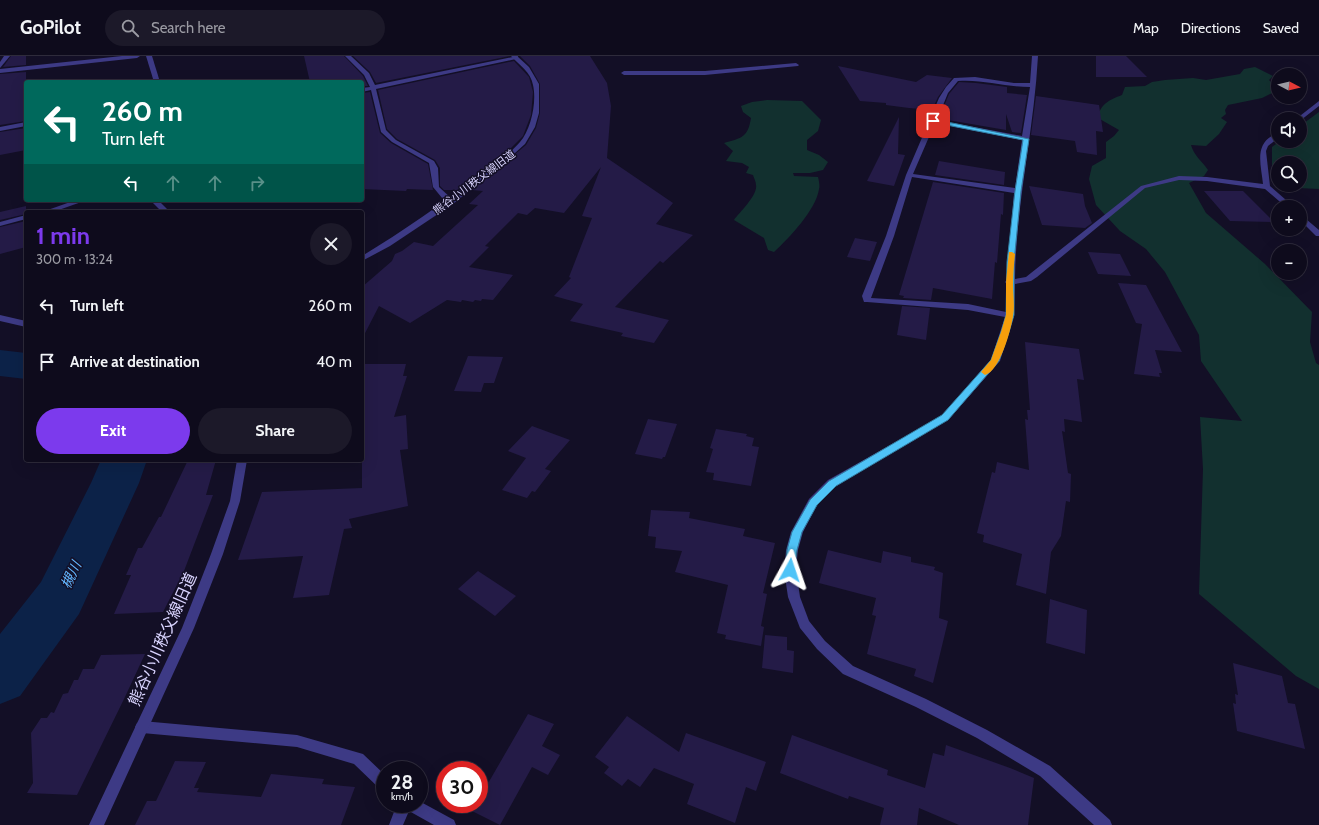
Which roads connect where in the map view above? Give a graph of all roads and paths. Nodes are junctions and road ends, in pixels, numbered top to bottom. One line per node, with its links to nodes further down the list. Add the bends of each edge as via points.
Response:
1 (7, 56): 8 (street)
2 (137, 56): 9 (street)
3 (149, 56): 11 (street)
4 (348, 56): 13 (street, via 367,74)
5 (1035, 56): 12 (street)
6 (515, 57): 13 (street); 28 (street, 熊谷小川秩父線旧道, via 527,68 536,84 536,113 532,127 518,148)
7 (796, 64): 10 (street, via 704,73)
8 (0, 66)
9 (0, 71)
10 (624, 73)
11 (156, 80)
12 (1033, 85): 17 (street, via 956,79 941,99); 20 (street)
13 (373, 88): 14 (street); 28 (street, via 383,131 394,141 432,162 435,167 435,185)
14 (364, 90)
15 (1319, 103): 16 (street)
16 (1307, 113)
17 (933, 121): 20 (street); 22 (street)
18 (24, 124): 19 (street)
19 (0, 129)
20 (1026, 139): 24 (street)
21 (1271, 140): 23 (street, via 1265,145 1263,151)
22 (909, 175): 24 (street); 37 (street, via 895,223 866,296 867,300 968,307)
23 (1267, 187): 25 (street); 36 (street, via 1179,178 1143,187 1034,275 1028,279)
24 (1018, 191): 36 (street)
25 (1282, 200)
26 (77, 202): 29 (street)
27 (156, 202): 30 (street)
28 (450, 202): 35 (street, 熊谷小川秩父線旧道)
29 (52, 210)
30 (164, 210)
31 (24, 218): 33 (street)
32 (1307, 223): 34 (street)
33 (0, 224)
34 (1319, 234)
35 (364, 258)
36 (1009, 282): 37 (street)
37 (1010, 315): 48 (street, via 995,361 945,418 832,484 813,502 799,527 792,550 790,570 794,597 804,624 821,645 848,670 982,734 1045,771)
38 (0, 318): 39 (street)
39 (24, 324)
40 (242, 462): 41 (street, 熊谷小川秩父線旧道, via 235,501 217,554 188,628)
41 (142, 727): 42 (street, via 297,741 358,759); 45 (street, 熊谷小川秩父線旧道)
42 (376, 776)
43 (401, 813): 46 (street)
44 (427, 813): 47 (street)
45 (96, 825)
46 (396, 825)
47 (449, 825)
48 (1105, 825)

